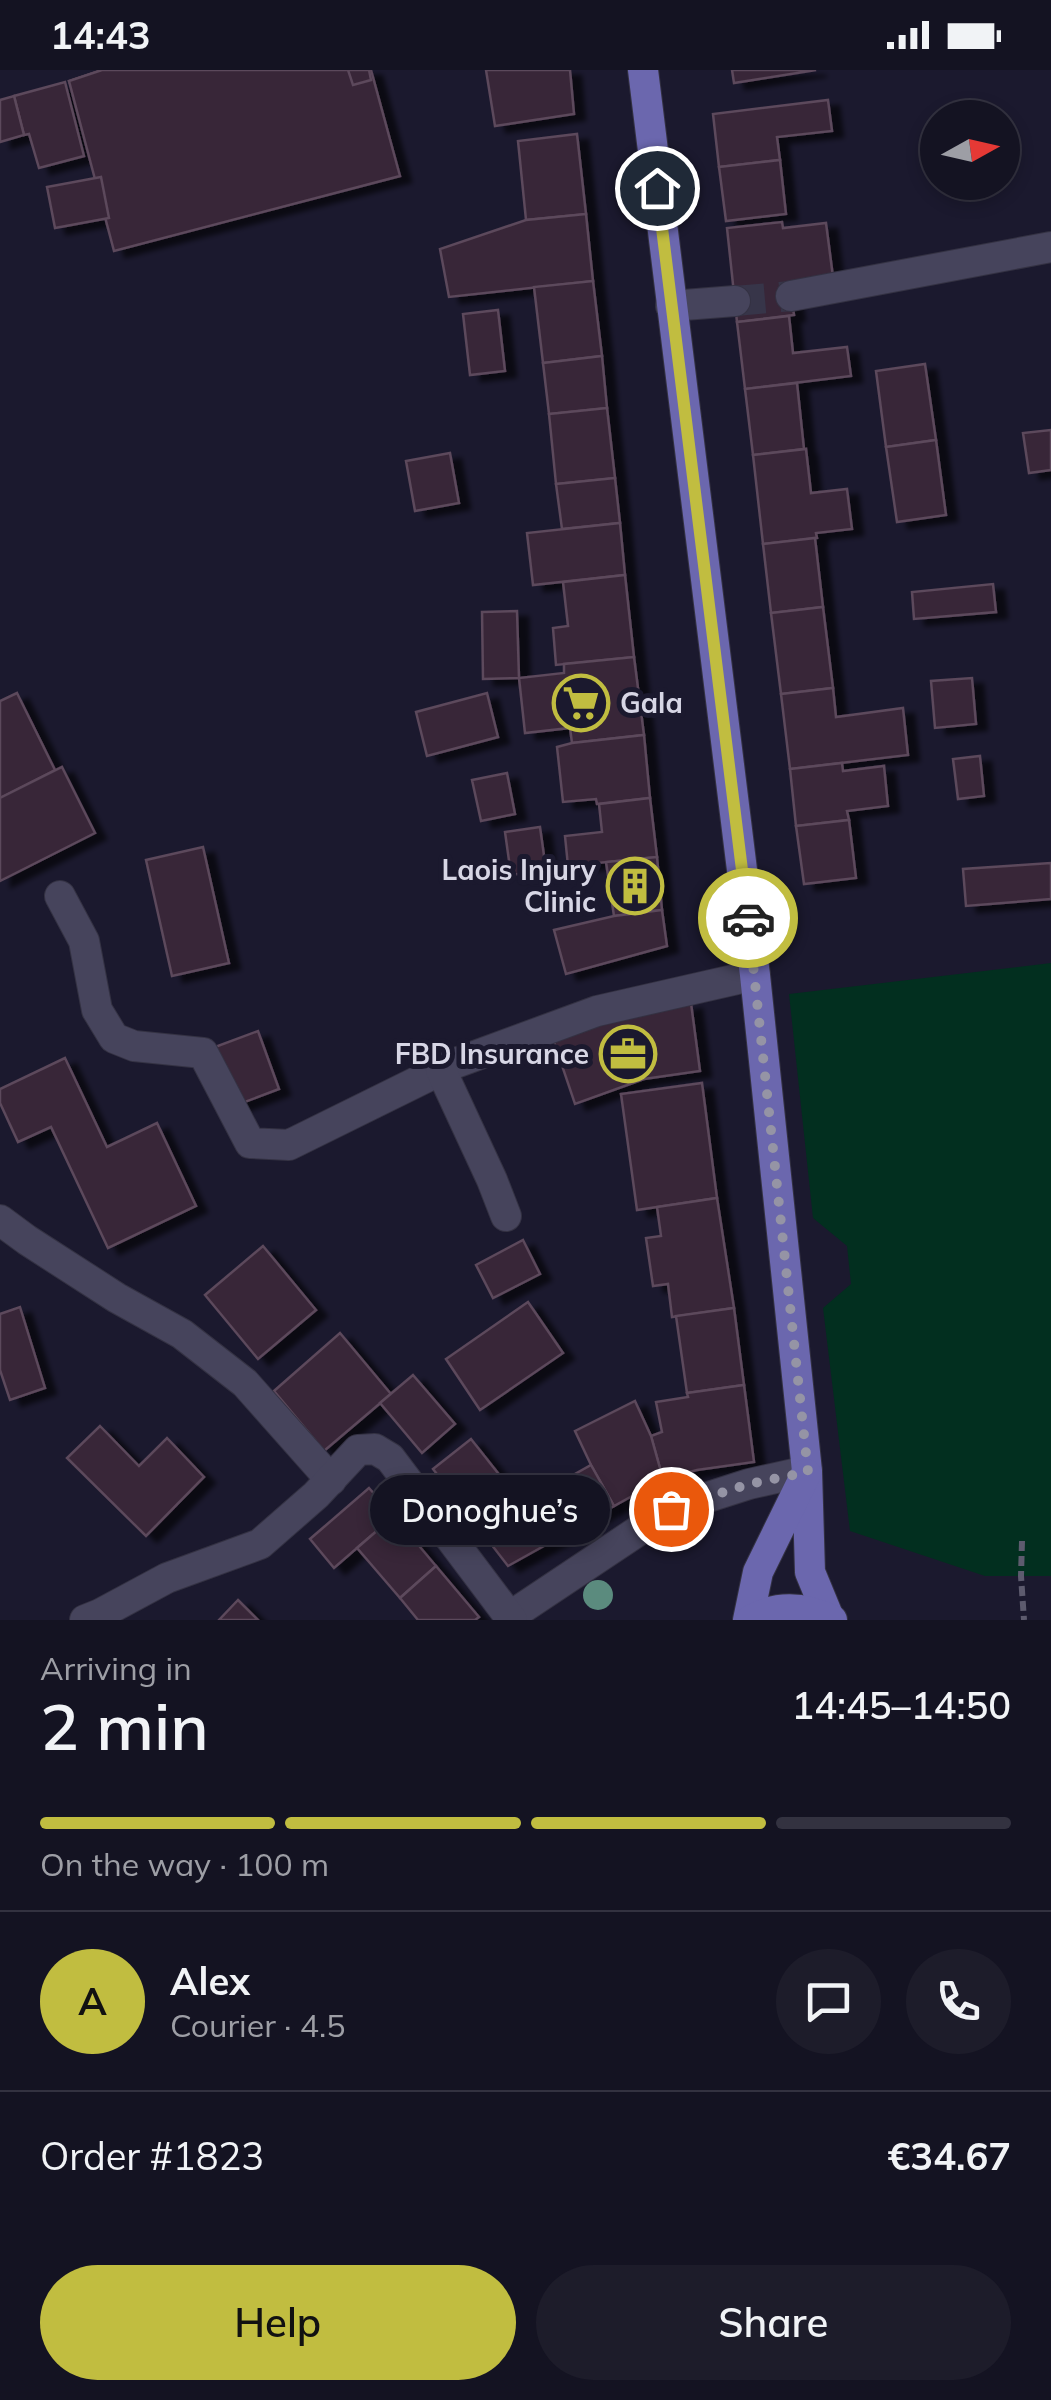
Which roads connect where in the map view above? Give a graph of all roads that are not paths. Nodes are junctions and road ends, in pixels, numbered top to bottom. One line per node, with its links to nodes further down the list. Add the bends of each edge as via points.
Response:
1 (642, 70): 5 (main road)
2 (1051, 247): 3 (street)
3 (791, 296)
4 (735, 301): 5 (street)
5 (671, 306): 7 (main road)
6 (60, 896): 8 (street, via 84,941 97,1010 114,1038 203,1053 250,1144 289,1145)
7 (756, 975): 8 (street, via 597,1011); 11 (main road)
8 (441, 1070): 9 (street)
9 (506, 1216)
10 (0, 1220): 12 (street, via 182,1334 246,1384)
11 (808, 1472): 13 (street, via 671,1509); 14 (main road, via 810,1572); 16 (main road, via 758,1572)
12 (331, 1480): 13 (street, via 358,1450 390,1458); 15 (street, via 260,1544 167,1578)
13 (511, 1618)
14 (830, 1619): 16 (main road, via 784,1608)
15 (85, 1620)
16 (750, 1620)

